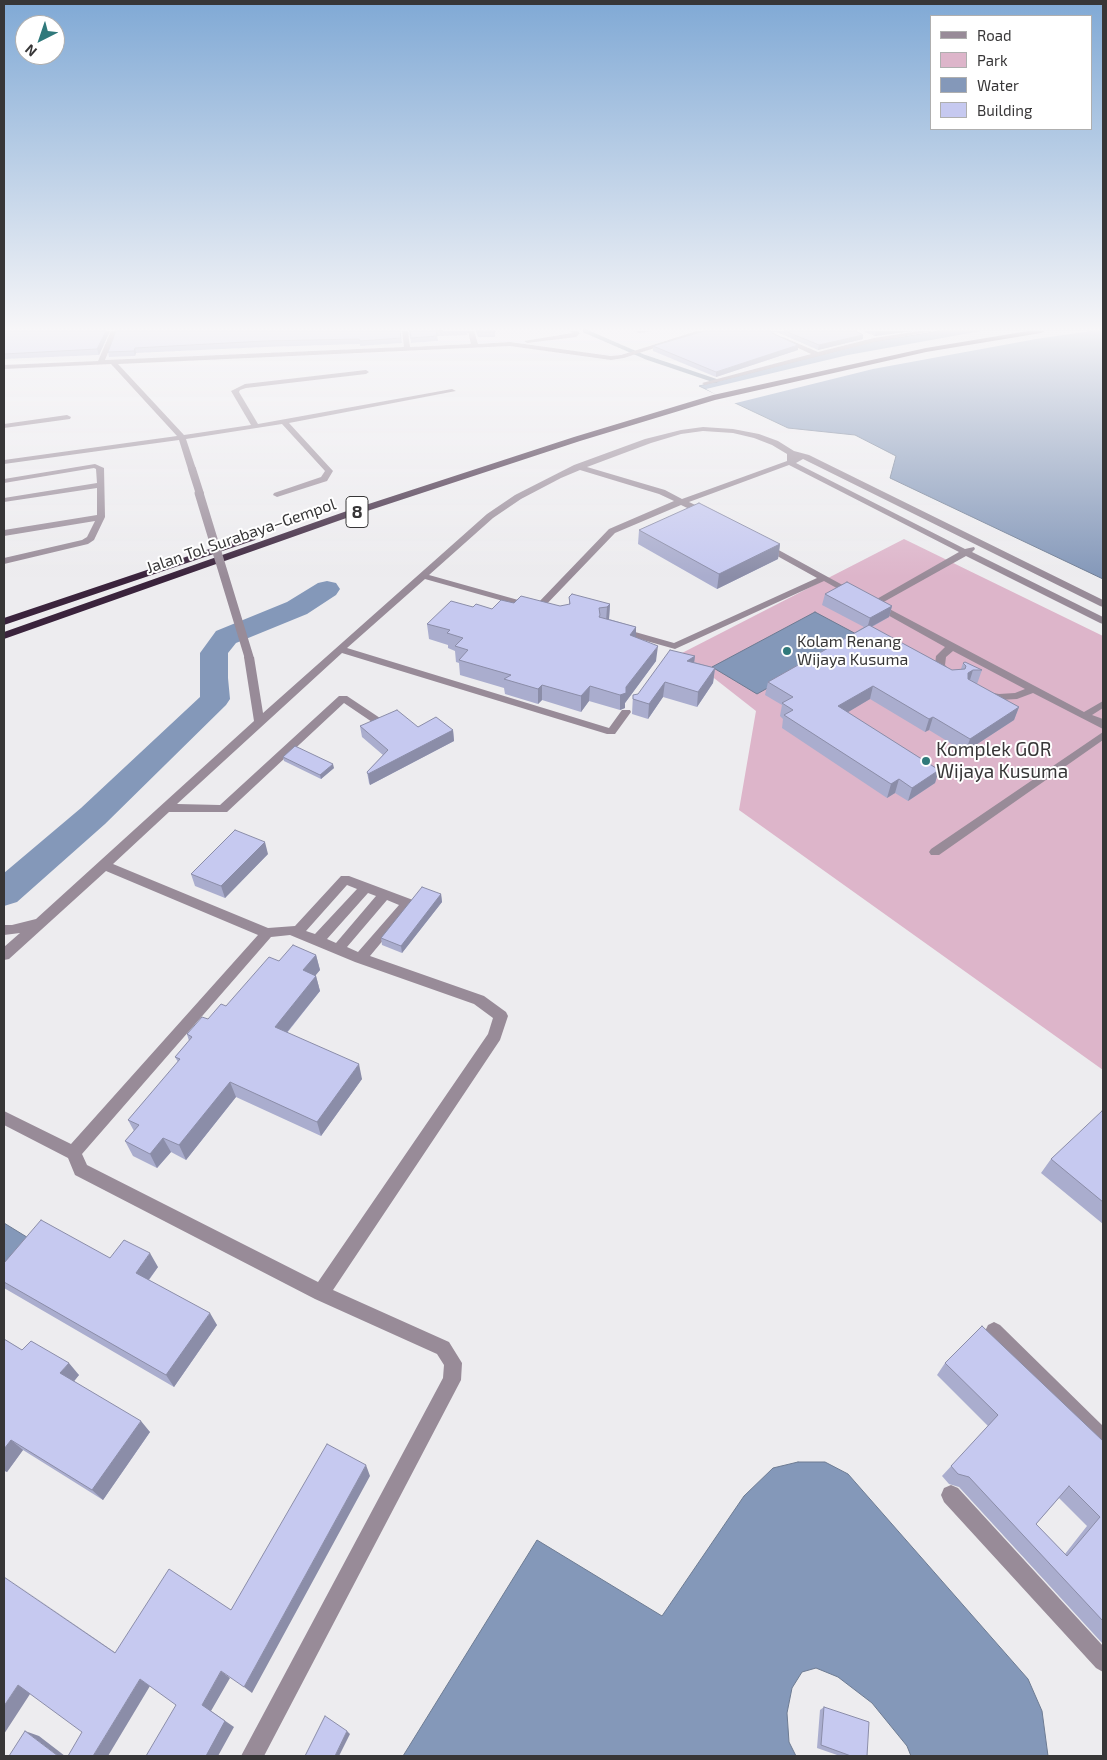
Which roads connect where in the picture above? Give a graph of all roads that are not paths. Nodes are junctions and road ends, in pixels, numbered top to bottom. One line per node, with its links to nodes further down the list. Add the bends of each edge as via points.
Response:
1 (161, 413): 10 (street)
2 (248, 413): 9 (street)
3 (332, 413): 7 (street)
4 (625, 413): 32 (highway, Jalan Tol Surabaya–Gempol / 8)
5 (663, 413): 34 (highway, Jalan Tol Surabaya–Gempol / 8, via 348,514)
6 (67, 418): 8 (street)
7 (284, 422): 9 (street); 16 (street, via 329,471 324,479)
8 (4, 426)
9 (256, 427): 10 (street)
10 (182, 438): 12 (street); 43 (street, bridge, via 249,657)
11 (791, 458): 13 (street, via 775,443 756,436 703,429 648,440); 18 (street); 23 (street, via 806,457); 24 (street)
12 (4, 462)
13 (577, 467): 18 (street, via 662,492); 26 (street, via 518,497 490,516)
14 (4, 480): 15 (street, via 95,466 100,468)
15 (101, 485): 17 (street); 19 (street)
16 (277, 495)
17 (4, 500)
18 (684, 502): 20 (street); 26 (street, via 612,531 542,609)
19 (101, 518): 21 (street); 25 (street, via 91,538 85,542)
20 (719, 521)
21 (4, 533)
22 (754, 540): 27 (street)
23 (981, 544): 24 (street); 29 (street)
24 (965, 552): 28 (street); 30 (street)
25 (4, 561)
26 (423, 576): 36 (street)
27 (824, 578): 28 (street); 33 (street, via 672,650)
28 (873, 604): 35 (street)
29 (1103, 604): 30 (street)
30 (1087, 613): 31 (street)
31 (1103, 621)
32 (4, 622)
33 (613, 629)
34 (4, 636)
35 (952, 646): 37 (street, via 941,656 940,665); 39 (street)
36 (342, 650): 41 (street, via 611,732); 43 (street)
37 (954, 679)
38 (970, 688): 39 (street, via 999,697 1017,696)
39 (1034, 689): 42 (street)
40 (1103, 704): 42 (street)
41 (629, 708)
42 (1084, 716): 45 (street)
43 (260, 722): 47 (street)
44 (379, 722): 47 (street, via 343,698 223,808)
45 (1103, 726)
46 (1103, 735): 48 (street)
47 (166, 808): 49 (street)
48 (935, 852)
49 (104, 865): 52 (street); 55 (street)
50 (366, 886): 51 (street); 54 (street, via 345,879); 56 (street)
51 (386, 894): 57 (street); 59 (street, via 408,902)
52 (40, 922): 53 (street); 58 (street)
53 (4, 930)
54 (297, 932): 55 (street); 56 (street)
55 (267, 933): 61 (street)
56 (317, 940): 57 (street)
57 (338, 949): 59 (street)
58 (4, 955)
59 (360, 958): 62 (street, via 480,1000 501,1016 495,1036)
60 (4, 1118): 61 (street)
61 (72, 1154): 62 (street, via 81,1170)
62 (321, 1293): 67 (street, via 443,1348 453,1363 452,1380)
63 (994, 1331): 64 (street)
64 (1103, 1439)
65 (951, 1495): 66 (street)
66 (1103, 1661)
67 (252, 1756)

